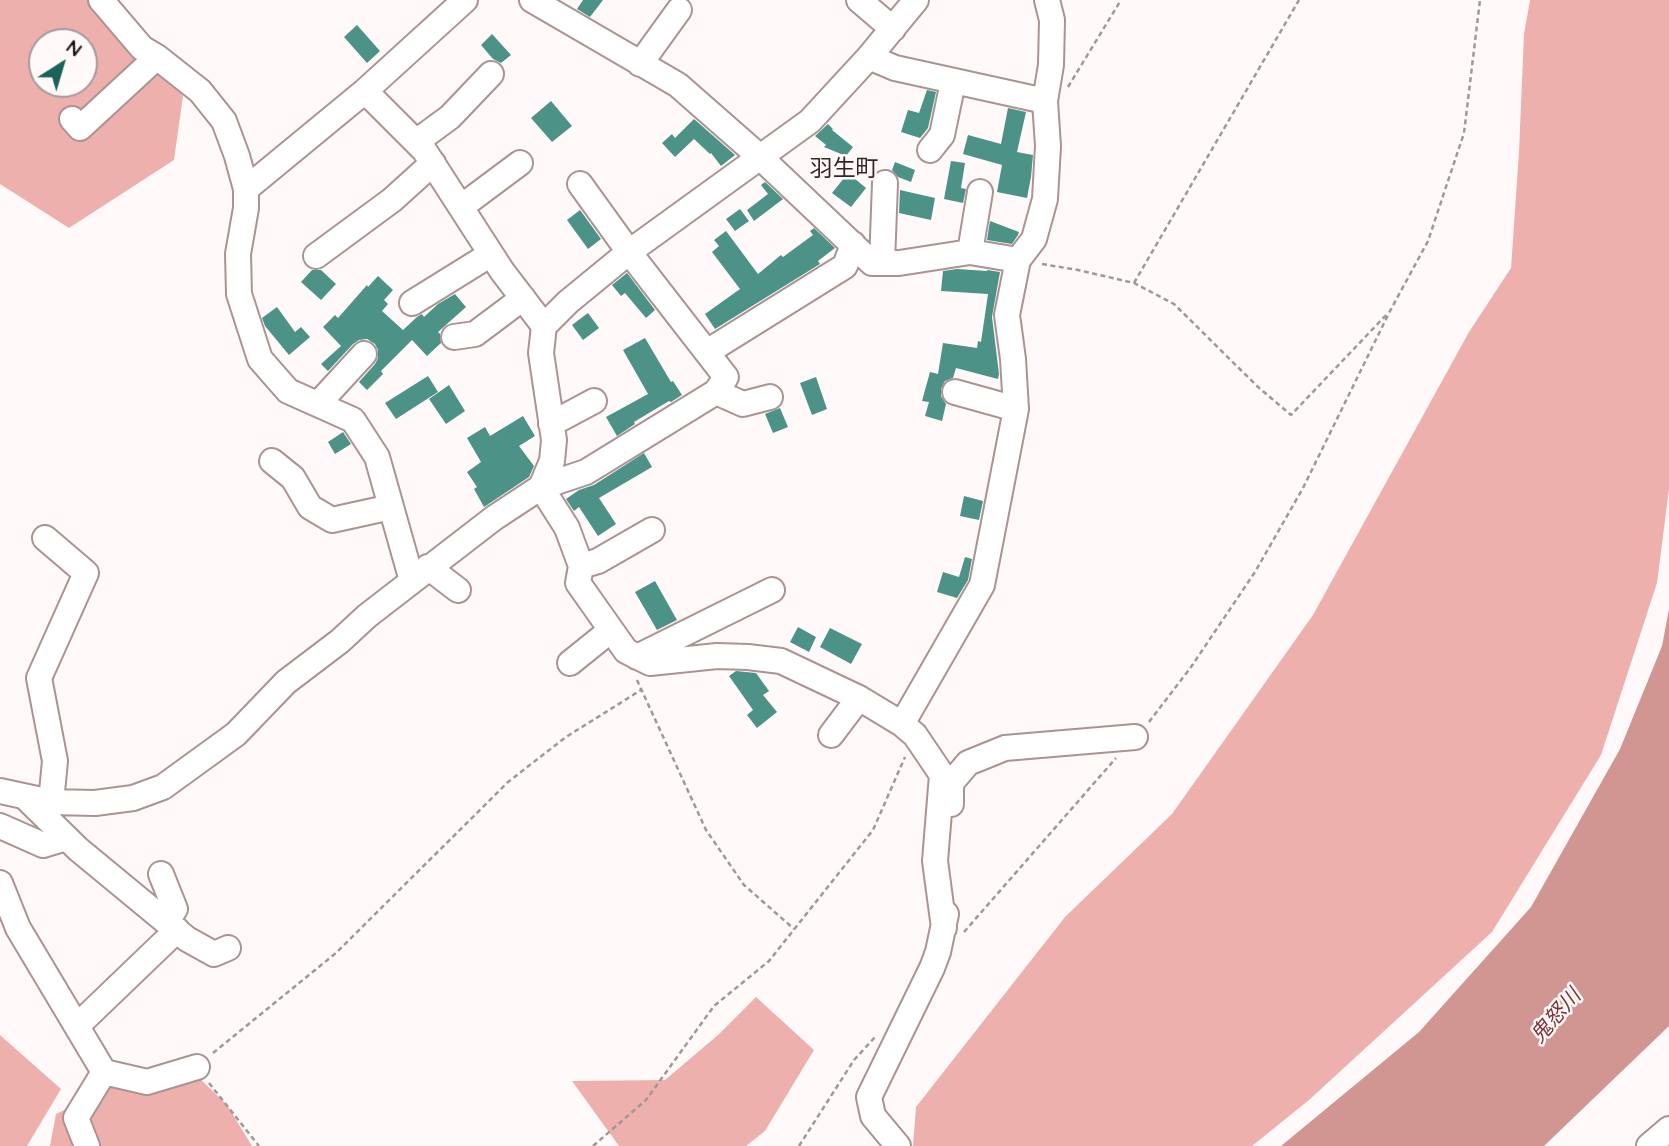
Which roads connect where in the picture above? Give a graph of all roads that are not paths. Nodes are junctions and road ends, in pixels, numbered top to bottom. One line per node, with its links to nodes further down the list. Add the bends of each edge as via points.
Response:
1 (101, 0): 9 (street, via 142,48)
2 (465, 0): 14 (street)
3 (532, 0): 11 (street)
4 (859, 0): 8 (street)
5 (916, 0): 8 (street)
6 (1048, 0): 15 (street)
7 (679, 10): 11 (street)
8 (892, 29): 10 (street)
9 (157, 57): 16 (street, via 80,128); 24 (street, via 200,91 224,121)
10 (869, 57): 13 (street); 19 (street, via 810,121)
11 (640, 64): 19 (street, via 678,85)
12 (491, 74): 17 (street, via 450,117)
13 (953, 82): 15 (street); 18 (street, via 942,135)
14 (365, 91): 17 (street); 24 (street)
15 (1056, 95): 32 (street, via 1045,199 1034,239)
16 (72, 118)
17 (416, 142): 20 (street)
18 (930, 150)
19 (760, 156): 27 (street); 28 (street)
20 (433, 163): 26 (street); 31 (street)
21 (520, 163): 26 (street)
22 (885, 183): 33 (street)
23 (580, 184): 28 (street)
24 (246, 189): 44 (street, via 238,254 239,294 260,359 288,391)
25 (980, 192): 29 (street)
26 (461, 207): 30 (street)
27 (853, 244): 33 (street, via 872,263); 38 (street, via 845,267)
28 (629, 252): 36 (street); 38 (street)
29 (970, 252): 32 (street); 33 (street)
30 (491, 254): 34 (street); 35 (street)
31 (316, 256)
32 (1018, 260): 45 (street, via 1007,315)
33 (882, 263)
34 (523, 298): 36 (street); 37 (street, via 475,334)
35 (412, 303)
36 (544, 326): 46 (street, via 541,353)
37 (454, 337)
38 (707, 352): 40 (street, via 726,377)
39 (364, 354): 44 (street)
40 (716, 392): 42 (street, via 743,404); 48 (street, via 586,472)
41 (955, 392): 45 (street)
42 (770, 397)
43 (594, 401): 46 (street)
44 (318, 404): 49 (street, via 353,420 377,457)
45 (1016, 410): 60 (street, via 982,585)
46 (551, 424): 48 (street, via 552,461)
47 (272, 461): 49 (street, via 293,478 310,507 332,520)
48 (541, 487): 52 (street, via 567,528); 53 (street)
49 (391, 507): 53 (street)
50 (652, 530): 52 (street, via 598,562)
51 (45, 538): 65 (street, via 86,573 39,678 55,761)
52 (581, 566): 56 (street, via 578,583)
53 (420, 574): 54 (street); 65 (street, via 286,682 236,734 163,787 133,798)
54 (458, 590)
55 (772, 590): 57 (street)
56 (611, 630): 57 (street); 58 (street)
57 (631, 654): 59 (street, via 650,663 717,656 781,661)
58 (570, 663)
59 (859, 698): 60 (street); 61 (street)
60 (908, 730): 72 (street, via 942,775 935,861)
61 (831, 735)
62 (1135, 737): 72 (street, via 1005,748 968,763 951,783)
63 (0, 791): 64 (street)
64 (24, 796): 65 (street); 67 (street)
65 (51, 802)
66 (0, 826): 67 (street, via 43,845)
67 (66, 838): 70 (street)
68 (162, 874): 70 (street, via 175,909)
69 (0, 883): 71 (street)
70 (171, 925): 73 (street, via 214,954); 74 (street)
71 (9, 932): 74 (street)
72 (952, 932): 79 (street, via 869,1097 873,1116)
73 (228, 948)
74 (77, 1026): 76 (street)
75 (197, 1066): 76 (street, via 147,1082)
76 (104, 1072): 78 (street, via 76,1118)
77 (1669, 1129): 80 (street)
78 (87, 1146)
79 (898, 1146)
80 (1649, 1146)

